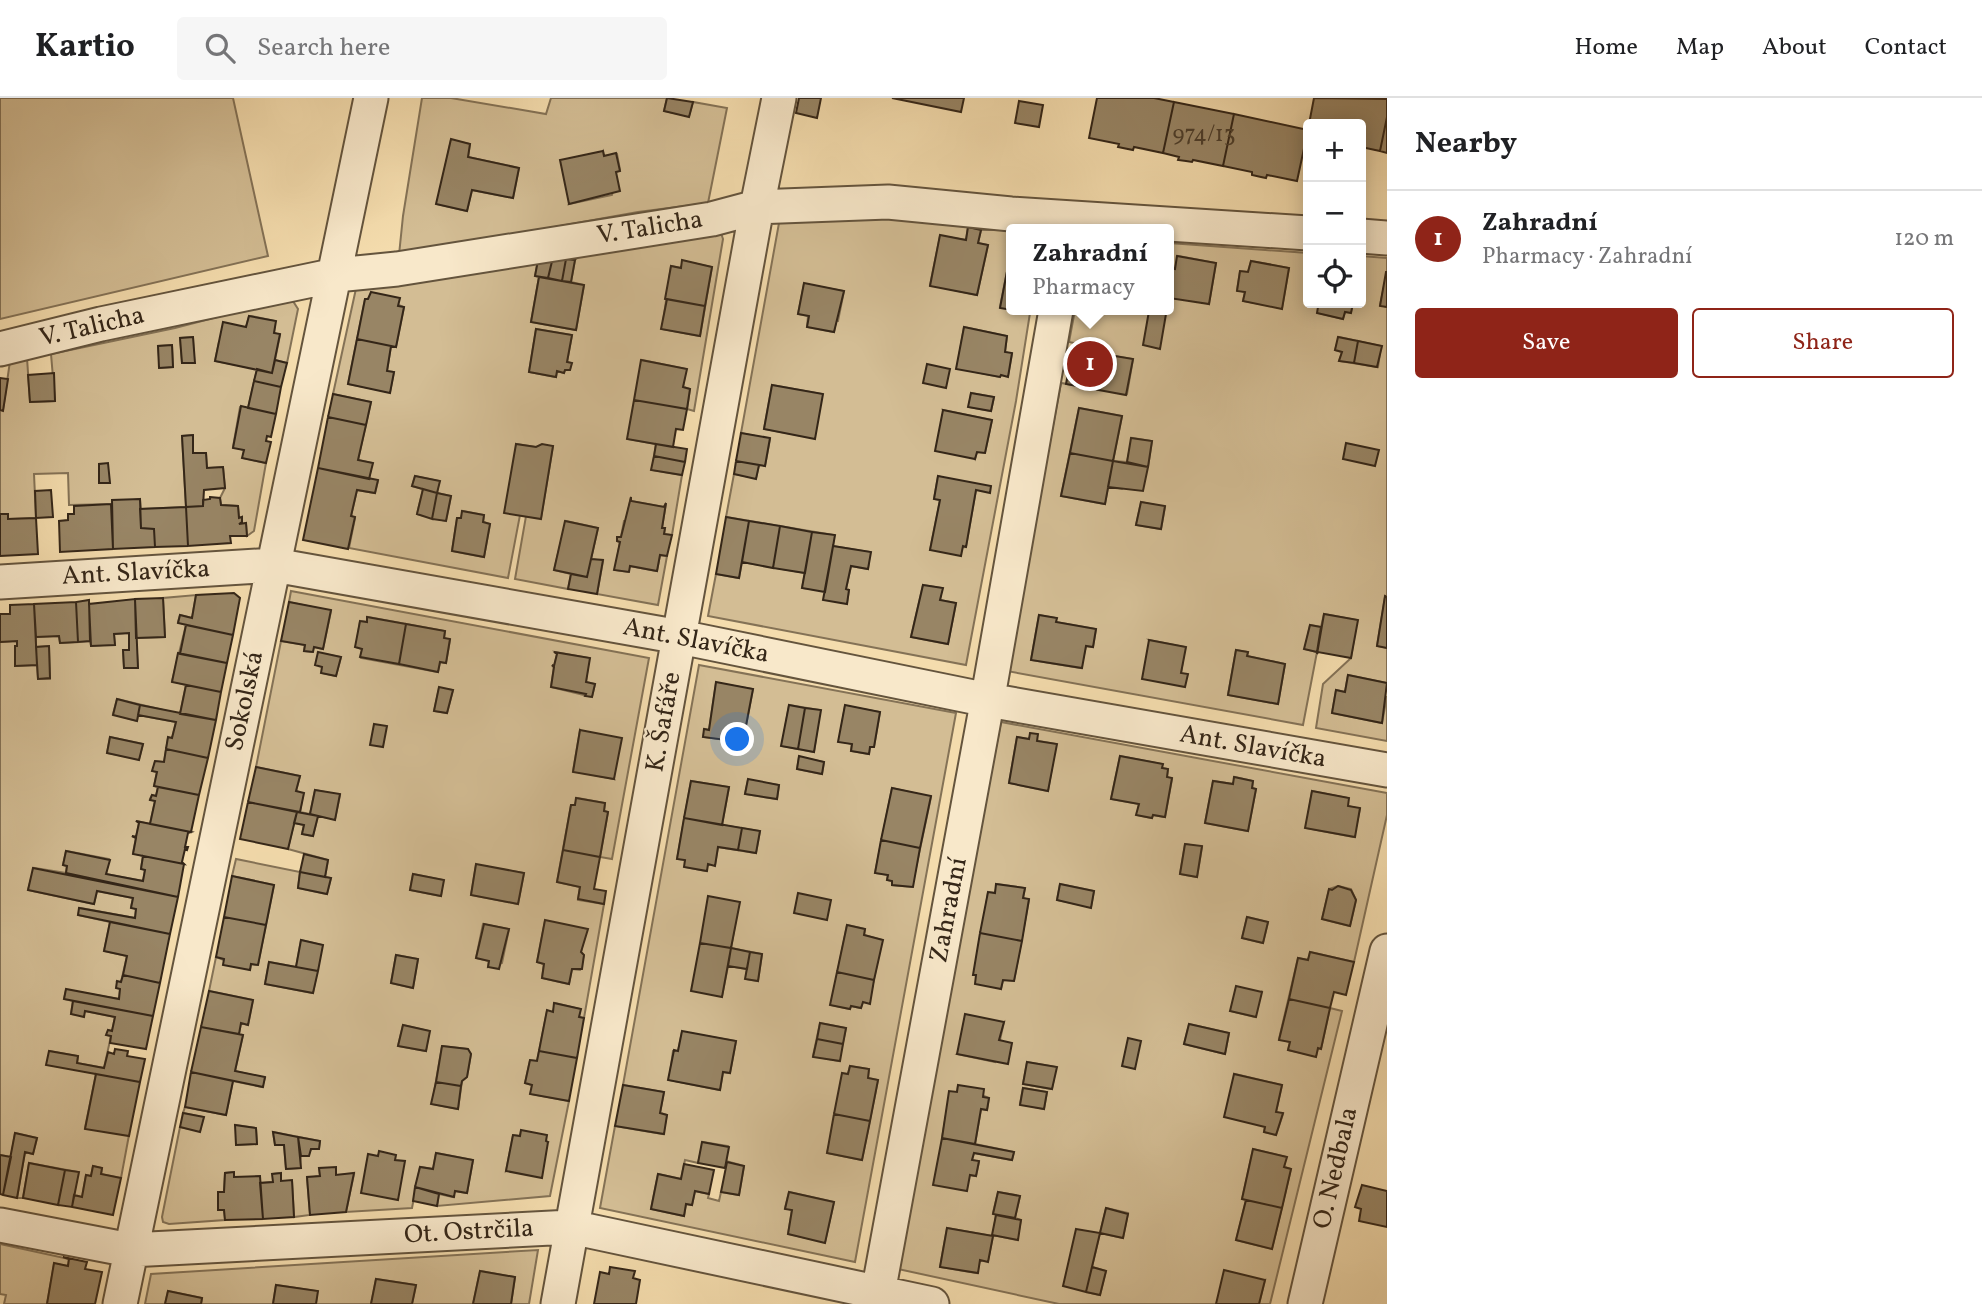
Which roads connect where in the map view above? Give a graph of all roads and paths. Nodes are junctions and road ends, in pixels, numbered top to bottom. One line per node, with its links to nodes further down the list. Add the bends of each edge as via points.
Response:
1 (371, 98): 10 (street, Sokolská)
2 (779, 98): 3 (street, K. Šafáře)
3 (758, 207): 4 (street, V. Talicha, via 888,202); 10 (street, V. Talicha, via 698,221); 15 (street, K. Šafáře)
4 (1071, 223): 5 (street, V. Talicha)
5 (1095, 224)
6 (1174, 227): 7 (street, V. Talicha)
7 (1303, 233)
8 (1366, 236): 9 (street)
9 (1387, 237)
10 (336, 275): 12 (street, V. Talicha); 13 (street, Sokolská)
11 (1055, 315): 16 (street, Zahradní)
12 (0, 349)
13 (274, 565): 14 (street, Ant. Slavíčka); 15 (street, Ant. Slavíčka); 21 (street, Sokolská)
14 (0, 582)
15 (680, 637): 16 (street, Ant. Slavíčka); 20 (street, K. Šafáře)
16 (988, 700): 17 (street, Ant. Slavíčka); 22 (street, Zahradní)
17 (1387, 770)
18 (1387, 951): 26 (street, O. Nedbala)
19 (0, 1225): 21 (street, Ot. Ostrčila)
20 (571, 1227): 21 (street, Ot. Ostrčila); 22 (street, Ot. Ostrčila); 24 (street, K. Šafáře)
21 (130, 1250): 23 (street, Sokolská)
22 (876, 1298): 25 (street, Ot. Ostrčila)
23 (120, 1304)
24 (558, 1304)
25 (932, 1304)
26 (1305, 1304)

